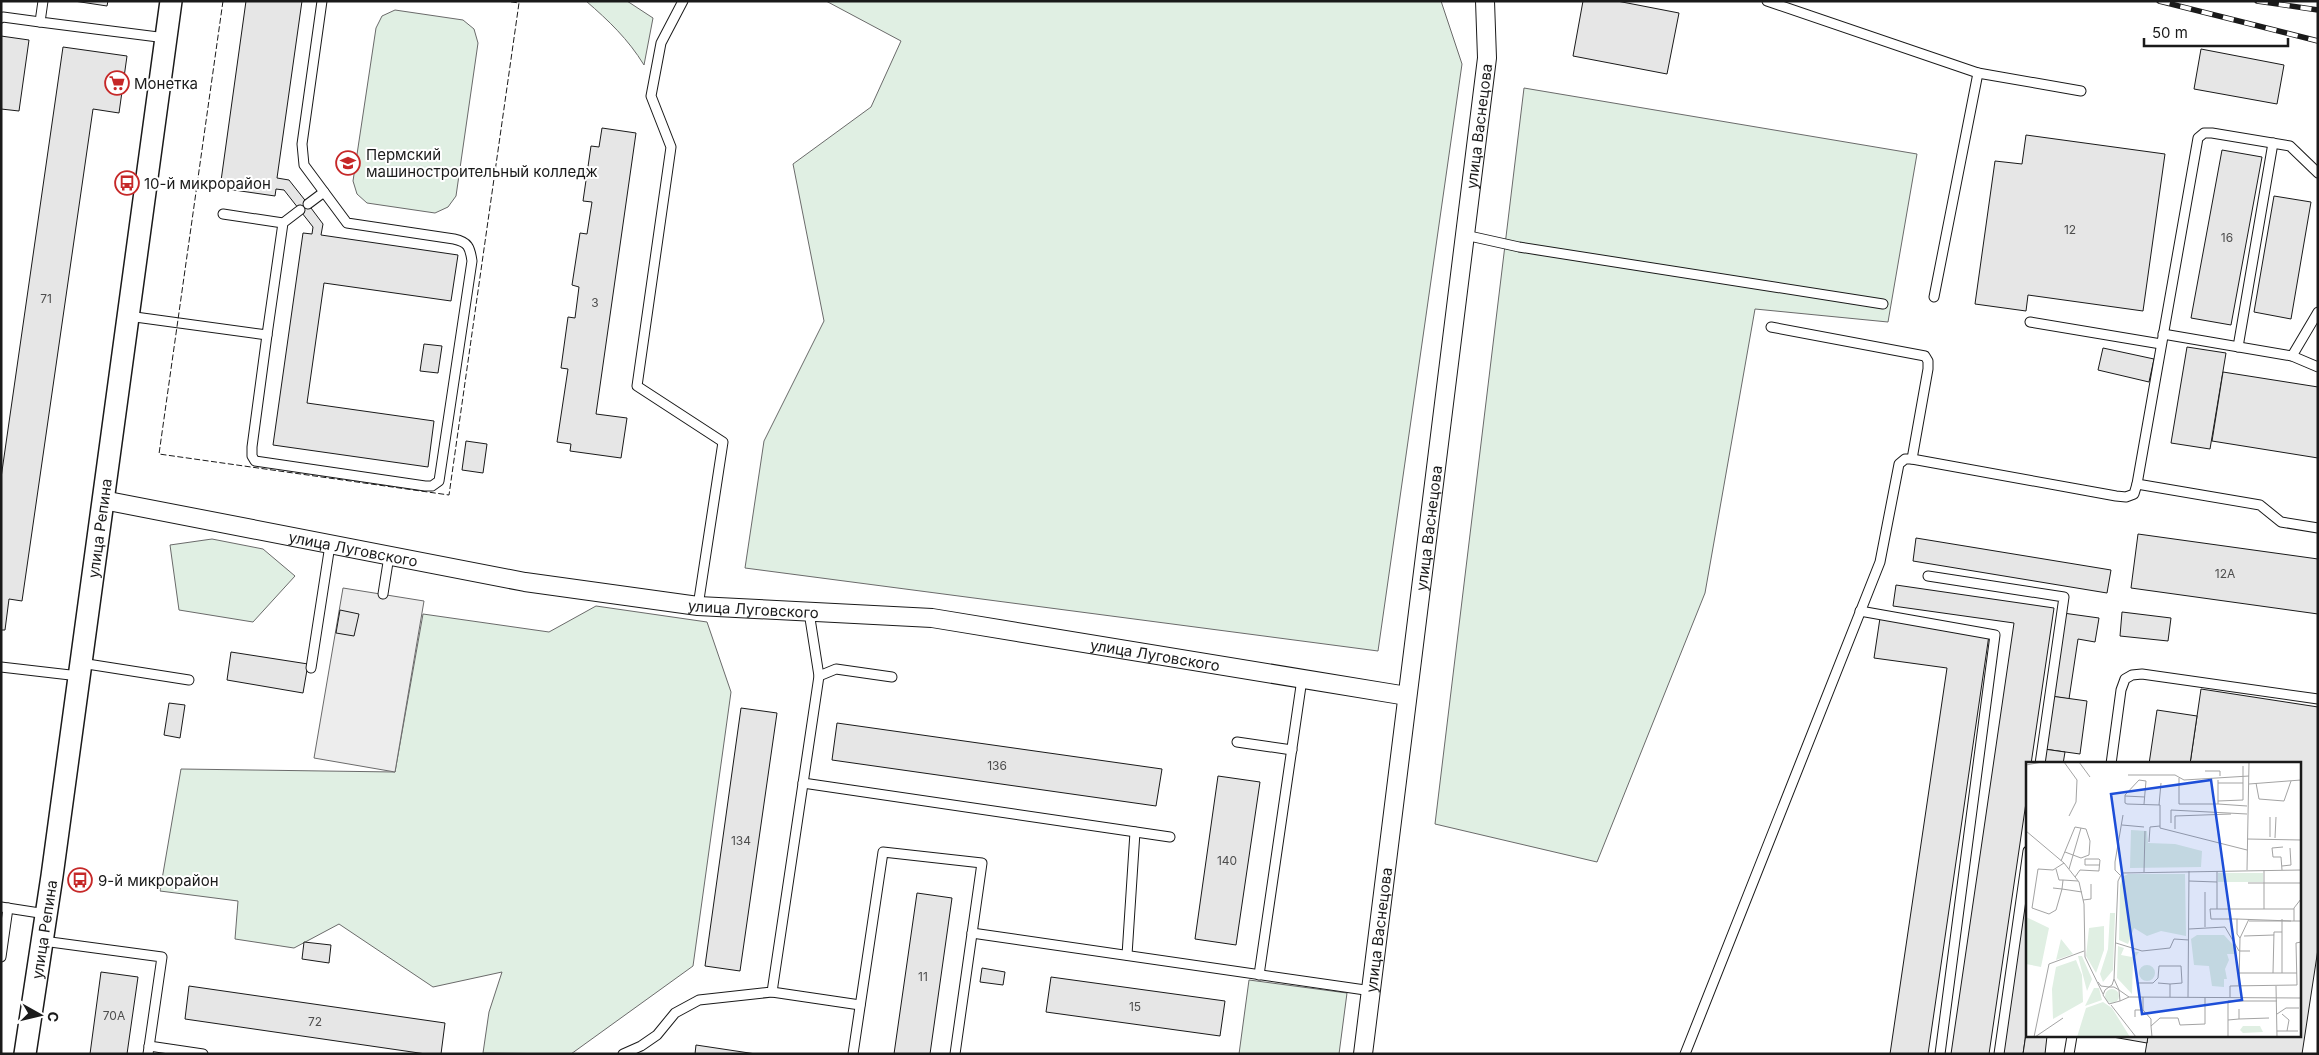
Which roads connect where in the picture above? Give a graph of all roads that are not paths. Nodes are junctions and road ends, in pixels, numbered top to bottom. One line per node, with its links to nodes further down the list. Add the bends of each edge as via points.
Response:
1 (43, 1): 8 (lane)
2 (171, 1): 9 (street, улица Репина)
3 (322, 1): 14 (lane, via 302,156 304,165)
4 (683, 1): 40 (lane, via 660,43 651,96 671,147 637,386 723,442)
5 (1485, 1): 19 (street, улица Васнецова, via 1487,58)
6 (1767, 1): 10 (lane)
7 (1, 18): 8 (lane)
8 (40, 22): 9 (lane)
9 (166, 38): 23 (street, улица Репина)
10 (1978, 72): 11 (lane); 20 (lane)
11 (2081, 91)
12 (2273, 143): 13 (lane, via 2290,146); 26 (lane, via 2212,133 2204,133 2198,138); 29 (lane)
13 (2318, 173)
14 (324, 192): 15 (lane); 27 (lane, via 347,223 454,238 464,241 470,249 472,261 439,481 425,486 255,461 252,447)
15 (308, 204)
16 (300, 210): 18 (lane)
17 (223, 214): 18 (lane)
18 (284, 223): 27 (lane)
19 (1465, 235): 21 (lane, via 1519,248); 50 (street, улица Васнецова)
20 (1934, 297)
21 (1883, 304)
22 (2318, 312): 30 (lane)
23 (128, 316): 27 (lane); 34 (street, улица Репина)
24 (2030, 322): 28 (lane)
25 (1771, 327): 32 (lane, via 1925,356 1928,369)
26 (2163, 334): 28 (lane); 29 (lane)
27 (267, 335)
28 (2161, 344): 33 (lane)
29 (2238, 347): 30 (lane)
30 (2292, 356): 31 (lane)
31 (2318, 367)
32 (1912, 458): 33 (lane, via 2116,496 2134,494); 41 (lane, via 1899,464 1880,562)
33 (2137, 484): 35 (lane, via 2260,505 2281,522)
34 (103, 500): 36 (street, улица Луговского); 45 (street, улица Репина)
35 (2318, 528)
36 (330, 544): 37 (street, улица Луговского); 44 (lane)
37 (389, 556): 39 (lane); 40 (street, улица Луговского, via 525,582)
38 (1928, 576): 54 (lane, via 2064,597)
39 (383, 594)
40 (698, 606): 42 (street, улица Луговского)
41 (1860, 611): 78 (lane); 79 (lane, via 1995,635)
42 (809, 612): 46 (lane); 48 (street, улица Луговского, via 932,618)
43 (1, 666): 45 (lane)
44 (311, 668)
45 (80, 670): 49 (lane); 61 (street, улица Репина)
46 (819, 676): 47 (lane, via 836,669); 56 (lane)
47 (892, 677)
48 (1302, 679): 50 (street, улица Луговского); 53 (lane)
49 (188, 680)
50 (1406, 696): 67 (street, улица Васнецова)
51 (2318, 699): 55 (lane, via 2132,675 2125,679 2121,690)
52 (1236, 742): 53 (lane)
53 (1292, 750): 66 (lane)
54 (2040, 762)
55 (2111, 762)
56 (803, 783): 57 (lane); 68 (lane)
57 (1135, 832): 58 (lane); 64 (lane)
58 (1170, 837)
59 (2026, 865): 80 (lane)
60 (5, 908): 61 (lane); 65 (lane)
61 (46, 914): 63 (street, улица Репина)
62 (972, 933): 64 (lane); 69 (lane, via 982,863 883,852); 76 (lane)
63 (42, 941): 71 (lane, via 162,957); 72 (street, улица Репина)
64 (1127, 956): 66 (lane)
65 (1, 957)
66 (1259, 975): 67 (lane)
67 (1372, 991): 77 (street, улица Васнецова)
68 (772, 992): 69 (lane); 74 (lane, via 699,1000 675,1013 657,1035)
69 (860, 1005): 75 (lane)
70 (2072, 1038): 81 (lane)
71 (148, 1050): 73 (lane)
72 (25, 1054)
73 (203, 1054)
74 (623, 1054)
75 (853, 1054)
76 (955, 1054)
77 (1363, 1054)
78 (1685, 1054)
79 (1940, 1054)
80 (1999, 1054)
81 (2069, 1054)

